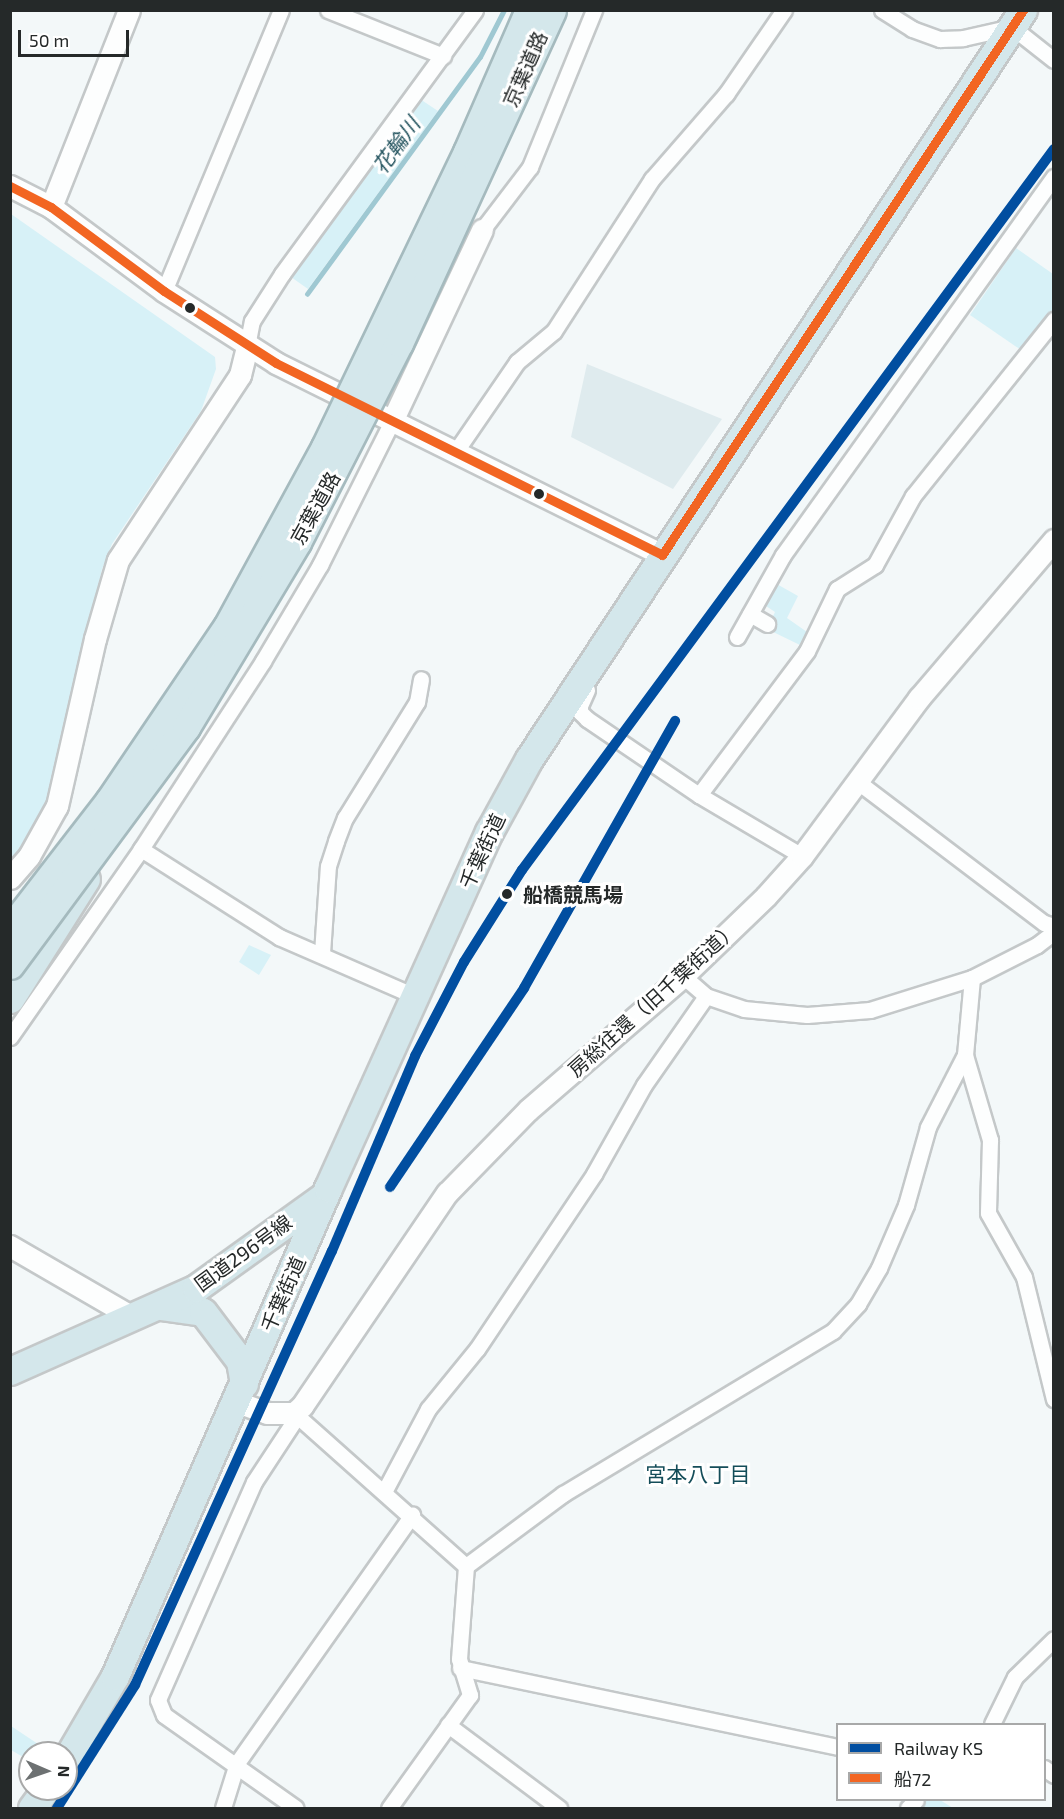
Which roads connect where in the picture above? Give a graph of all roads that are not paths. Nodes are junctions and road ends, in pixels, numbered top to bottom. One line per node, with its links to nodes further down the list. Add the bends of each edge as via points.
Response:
1 (129, 10): 15 (street)
2 (281, 10): 17 (street)
3 (328, 10): 11 (street)
4 (475, 10): 11 (street)
5 (529, 10): 36 (highway, 京葉道路, bridge, via 467,152 325,447 227,627 109,801)
6 (552, 10): 31 (highway, 京葉道路, bridge, via 343,457 243,635)
7 (594, 10): 16 (street, via 530,167)
8 (784, 10): 21 (street, via 726,94 652,179 554,331 517,362)
9 (882, 10): 10 (street, via 912,29 940,39 963,38)
10 (1018, 19): 12 (street); 23 (highway, 千葉街道)
11 (442, 56): 19 (street, via 282,274 252,321)
12 (1053, 60)
13 (1053, 177): 24 (street, via 783,555)
14 (10, 186): 15 (street)
15 (51, 207): 17 (street)
16 (482, 230): 20 (street)
17 (164, 291): 19 (street)
18 (1053, 320): 30 (street, via 913,496 875,565 837,589 807,651)
19 (247, 346): 20 (street); 34 (street, via 240,375 118,560 92,651 57,806 28,856)
20 (393, 419): 21 (street); 32 (street, via 303,594)
21 (456, 451): 23 (street)
22 (1053, 540): 29 (street, 房総往還（旧千葉街道）, via 919,699)
23 (662, 555): 26 (highway, 千葉街道)
24 (750, 614): 25 (street); 27 (street)
25 (767, 624)
26 (611, 636): 30 (street, via 614,649 581,699 580,712); 43 (highway, 千葉街道, via 547,729 494,822)
27 (737, 637)
28 (421, 679): 38 (street, via 417,702 345,818 336,841 328,866)
29 (858, 782): 33 (street, 房総往還（旧千葉街道）); 35 (street)
30 (699, 795): 33 (street)
31 (126, 814): 39 (highway, 京葉道路, bridge); 44 (highway)
32 (141, 849): 38 (street, via 279,937); 45 (street)
33 (802, 856): 40 (street, 房総往還（旧千葉街道）)
34 (10, 878)
35 (1053, 926)
36 (10, 928)
37 (1053, 932): 41 (street, via 1037,945)
38 (322, 954): 43 (street)
39 (10, 965)
40 (683, 976): 42 (street); 54 (street, 房総往還（旧千葉街道）, via 545,1094 447,1193 315,1392)
41 (972, 978): 42 (street, via 870,1010 833,1014 744,1009); 46 (street)
42 (706, 996): 55 (street, via 644,1085 594,1174 477,1349 428,1409)
43 (417, 997): 47 (highway, 千葉街道)
44 (10, 999)
45 (10, 1037)
46 (965, 1055): 53 (street, via 990,1140 988,1213 1024,1277); 57 (street, via 928,1127 906,1205 879,1268 858,1304 833,1331 563,1494)
47 (324, 1196): 49 (highway, 国道296号線, via 215,1277); 52 (highway, 千葉街道)
48 (10, 1246): 50 (street)
49 (160, 1306): 50 (highway, 国道296号線); 52 (highway, 国道296号線, via 203,1312 240,1361)
50 (134, 1318): 51 (highway, 国道296号線)
51 (10, 1371)
52 (240, 1393): 54 (street, via 257,1413); 62 (highway, 千葉街道, via 115,1676)
53 (1053, 1400)
54 (295, 1415): 55 (street); 64 (street, via 254,1482 158,1700 164,1715)
55 (385, 1490): 56 (street)
56 (412, 1515): 57 (street); 64 (street)
57 (466, 1566): 59 (street)
58 (1053, 1639): 60 (street, via 1015,1677)
59 (460, 1668): 61 (street, via 470,1695); 63 (street)
60 (993, 1723)
61 (448, 1725): 67 (street); 68 (street)
62 (77, 1741)
63 (836, 1747)
64 (237, 1763): 65 (street); 66 (street)
65 (223, 1809)
66 (296, 1809)
67 (389, 1809)
68 (559, 1809)

